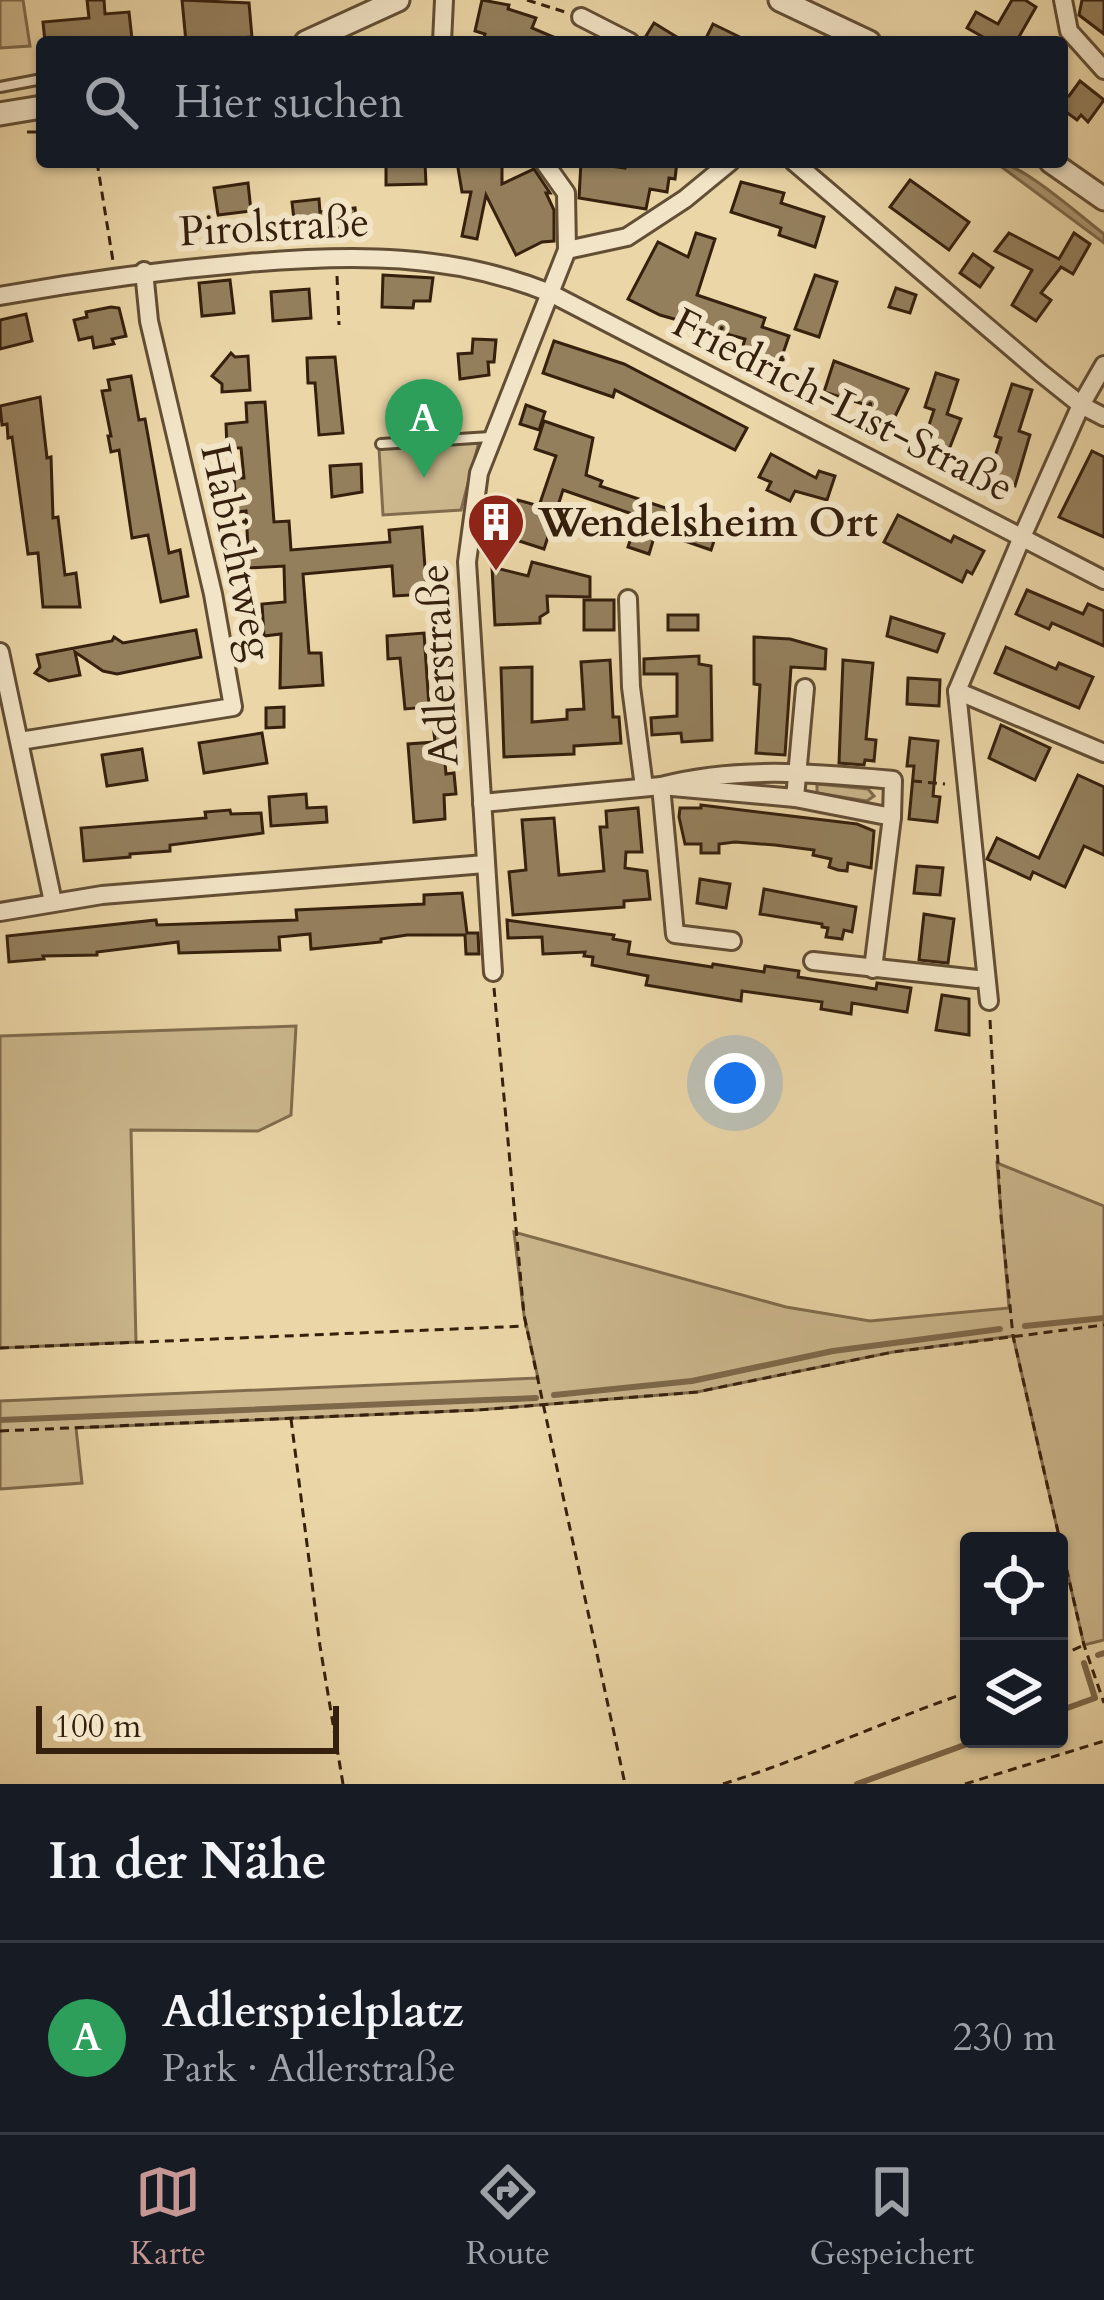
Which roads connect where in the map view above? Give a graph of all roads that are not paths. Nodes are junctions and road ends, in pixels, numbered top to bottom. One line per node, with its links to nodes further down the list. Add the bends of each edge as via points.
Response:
1 (398, 0): 6 (street)
2 (444, 0): 7 (street)
3 (780, 0): 9 (street)
4 (1063, 0): 10 (street, via 1070,31)
5 (581, 16): 8 (street)
6 (319, 36)
7 (442, 36)
8 (619, 36)
9 (856, 36)
10 (1104, 70)
11 (36, 80): 12 (lane)
12 (0, 87)
13 (36, 108): 14 (street)
14 (0, 114)
15 (548, 168): 20 (street, Adlerstraße, via 566,193)
16 (723, 168): 20 (street, via 627,238)
17 (801, 168): 25 (street)
18 (1060, 168): 19 (street)
19 (1104, 199)
20 (567, 250): 22 (street, Adlerstraße)
21 (145, 271): 22 (street, Pirolstraße, via 389,256); 23 (street, Pirolstraße); 35 (street, Habichtweg, via 149,322 232,707)
22 (550, 292): 27 (street, Adlerstraße); 29 (street, Friedrich-List-Straße)
23 (0, 296)
24 (1104, 365): 25 (street)
25 (1082, 405): 26 (street); 29 (street)
26 (1104, 417)
27 (491, 437): 28 (lane); 40 (street, Adlerstraße, via 466,562)
28 (380, 444)
29 (1022, 537): 30 (street, Friedrich-List-Straße); 34 (street)
30 (1104, 580)
31 (628, 599): 38 (street, via 631,687)
32 (0, 652): 35 (street)
33 (805, 688): 37 (street)
34 (957, 691): 36 (street); 50 (street)
35 (20, 742): 43 (street)
36 (1104, 753)
37 (798, 772): 38 (street, via 709,774); 39 (street); 41 (street, via 893,780)
38 (652, 786): 39 (street); 40 (street); 45 (street, via 675,934)
39 (795, 798): 41 (street)
40 (482, 803): 42 (street, Adlerstraße)
41 (892, 817): 47 (street)
42 (485, 864): 43 (street); 48 (street, Adlerstraße)
43 (53, 902): 44 (street)
44 (0, 912)
45 (732, 941)
46 (813, 961): 47 (street)
47 (873, 969): 49 (street)
48 (494, 972)
49 (976, 979)
50 (989, 1000)

